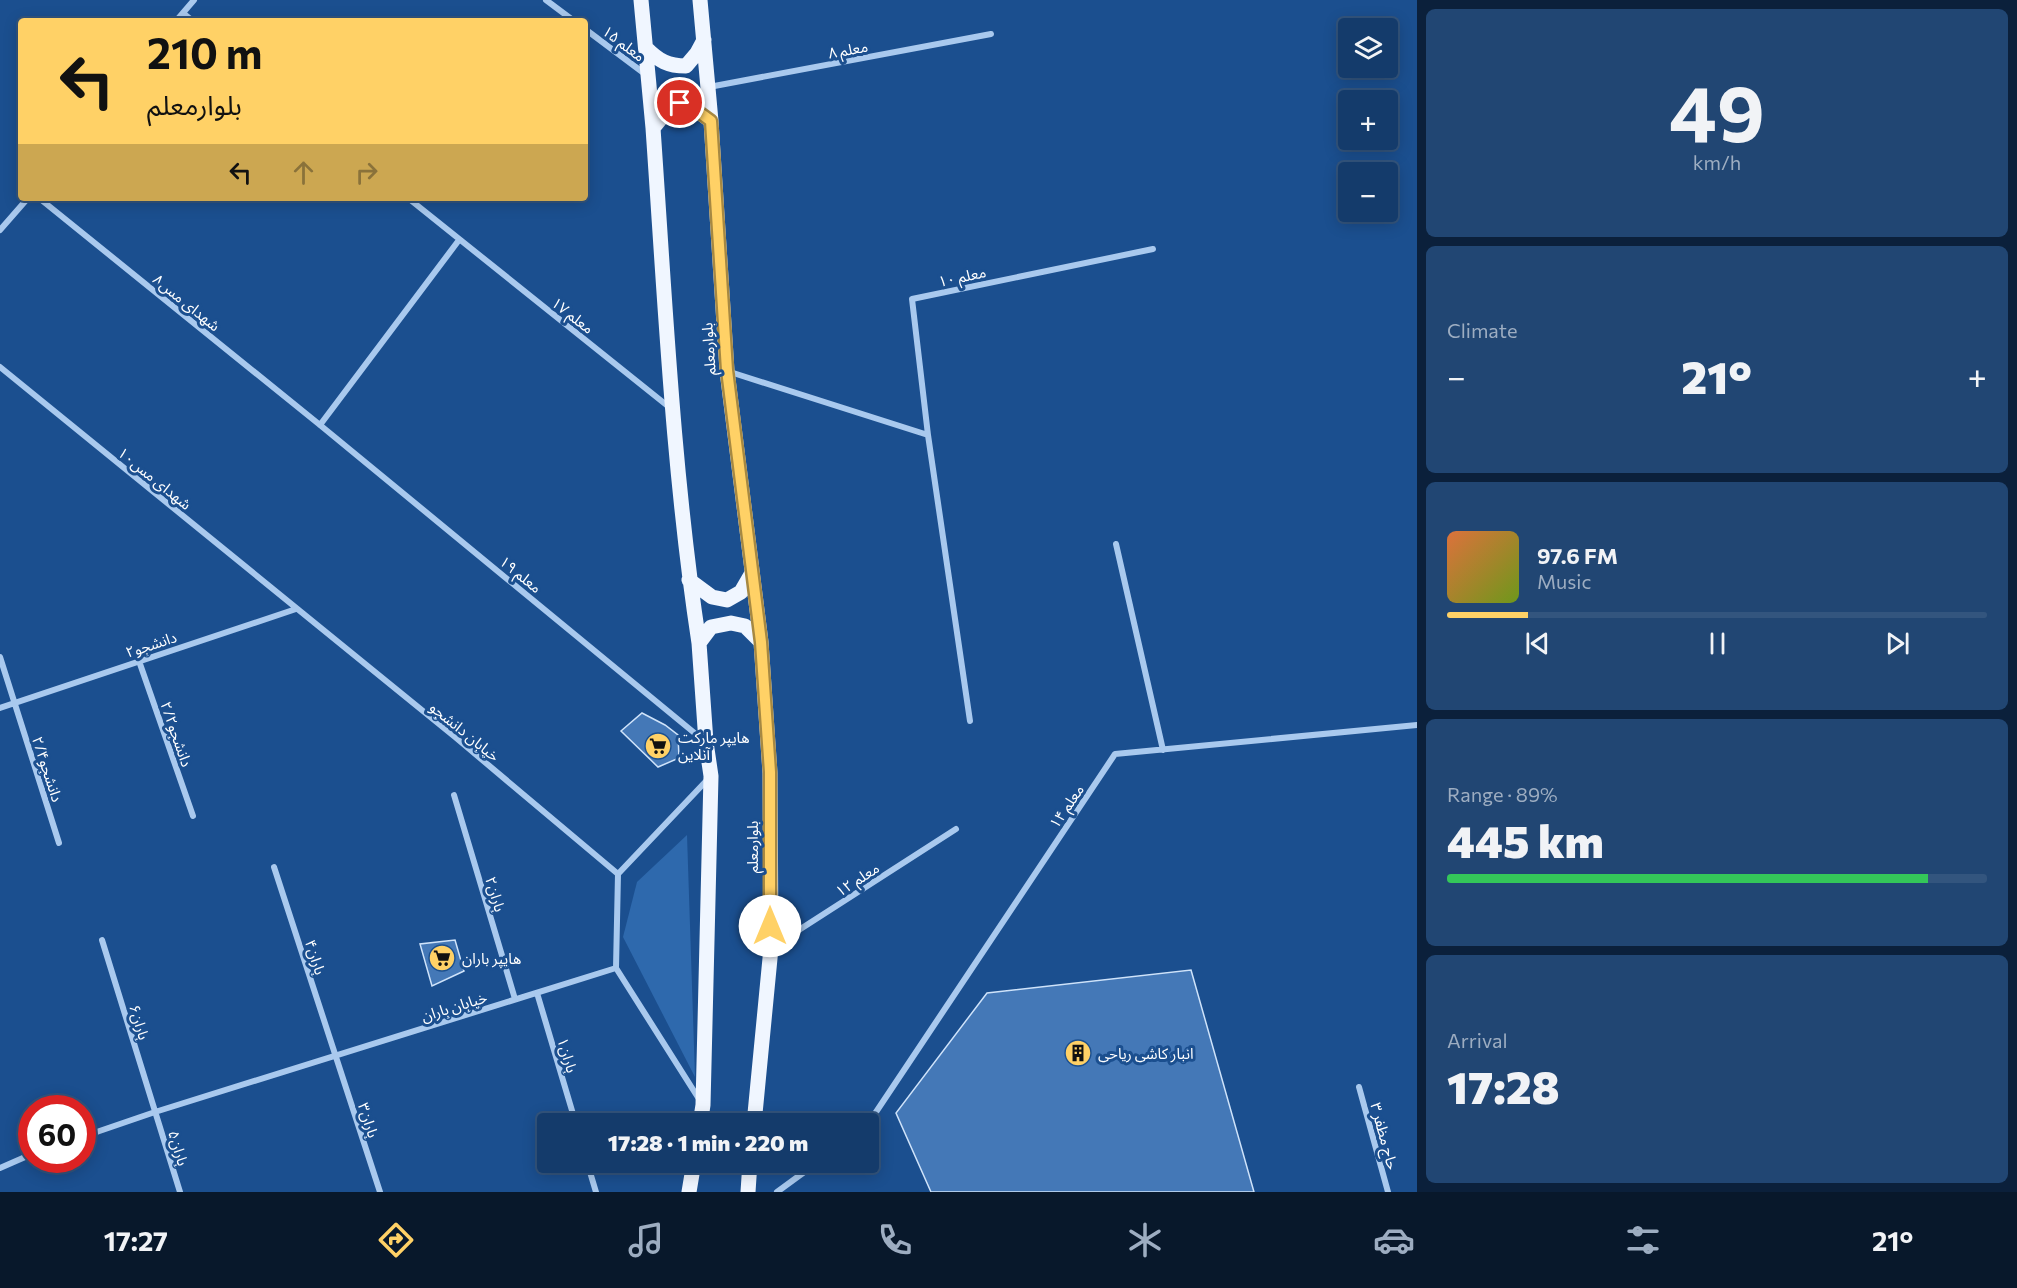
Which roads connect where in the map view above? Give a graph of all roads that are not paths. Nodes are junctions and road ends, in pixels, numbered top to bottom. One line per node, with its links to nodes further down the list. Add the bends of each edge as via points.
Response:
1 (194, 0): 5 (street)
2 (546, 0): 8 (street)
3 (641, 0): 12 (main road)
4 (700, 0): 11 (main road, بلوارمعلم)
5 (183, 13): 6 (street); 7 (street)
6 (179, 18)
7 (189, 18)
8 (570, 18)
9 (588, 31): 13 (street, معلم ۱۵)
10 (991, 34): 14 (street, معلم ۸)
11 (704, 39): 12 (main road, via 686,66 658,60); 14 (main road, بلوارمعلم)
12 (646, 48): 13 (main road)
13 (648, 76): 16 (main road)
14 (708, 87): 15 (main road, بلوارمعلم)
15 (711, 121): 16 (main road, via 680,103); 24 (main road, بلوارمعلم)
16 (653, 128): 25 (main road)
17 (25, 201): 20 (street)
18 (43, 201): 26 (street, شهدای مس۸)
19 (412, 201): 21 (street, معلم ۱۷)
20 (0, 230)
21 (459, 240): 25 (street, معلم ۱۷); 26 (street)
22 (1153, 249): 27 (street, معلم ۱۰, via 912,299)
23 (0, 367): 31 (street, شهدای مس۱۰)
24 (727, 370): 27 (street); 29 (main road, بلوارمعلم)
25 (672, 409): 30 (main road)
26 (320, 425): 40 (street, معلم ۱۹)
27 (928, 435): 38 (street, معلم ۱۰)
28 (1116, 544): 41 (street)
29 (752, 573): 30 (main road, via 741,592 727,600 712,597); 32 (main road, بلوارمعلم)
30 (689, 580): 33 (main road)
31 (296, 609): 35 (street, دانشجو۲); 48 (street, خیابان دانشجو)
32 (761, 642): 33 (main road, via 745,626 731,623 711,627); 50 (main road, بلوارمعلم, via 770,772)
33 (699, 643): 40 (main road)
34 (0, 657): 36 (street, دانشجو۲/۴)
35 (139, 661): 36 (street, دانشجو۲); 44 (street, دانشجو۲/۲)
36 (14, 703): 37 (street, دانشجو۲); 46 (street, دانشجو۲/۴)
37 (0, 708)
38 (970, 721)
39 (1417, 725): 41 (street, معلم ۱۴)
40 (706, 742): 42 (main road)
41 (1163, 750): 61 (street, معلم ۱۴, via 1114,754)
42 (711, 776): 48 (street); 56 (main road)
43 (454, 795): 53 (street, باران۲)
44 (193, 816)
45 (956, 829): 50 (street, معلم ۱۲)
46 (59, 843)
47 (274, 867): 54 (street, باران۴)
48 (618, 874): 51 (street)
49 (102, 940): 57 (street, باران۶)
50 (771, 948): 60 (main road, بلوارمعلم)
51 (616, 968): 52 (street, خیابان باران); 56 (street)
52 (537, 993): 53 (street, خیابان باران); 58 (street, باران۱)
53 (515, 999): 54 (street, خیابان باران)
54 (335, 1055): 57 (street, خیابان باران); 70 (street, باران۳)
55 (1359, 1087): 75 (street, حاج مظفر ۳)
56 (703, 1105): 59 (main road)
57 (155, 1112): 62 (street, خیابان باران); 69 (street, باران۵)
58 (573, 1113)
59 (702, 1113)
60 (755, 1113)
61 (875, 1113)
62 (96, 1132)
63 (18, 1160): 64 (street)
64 (0, 1167)
65 (590, 1173): 71 (street)
66 (692, 1173): 72 (main road)
67 (749, 1173): 73 (main road)
68 (803, 1173): 74 (street)
69 (180, 1192)
70 (380, 1192)
71 (596, 1192)
72 (689, 1192)
73 (748, 1192)
74 (777, 1192)
75 (1388, 1192)

